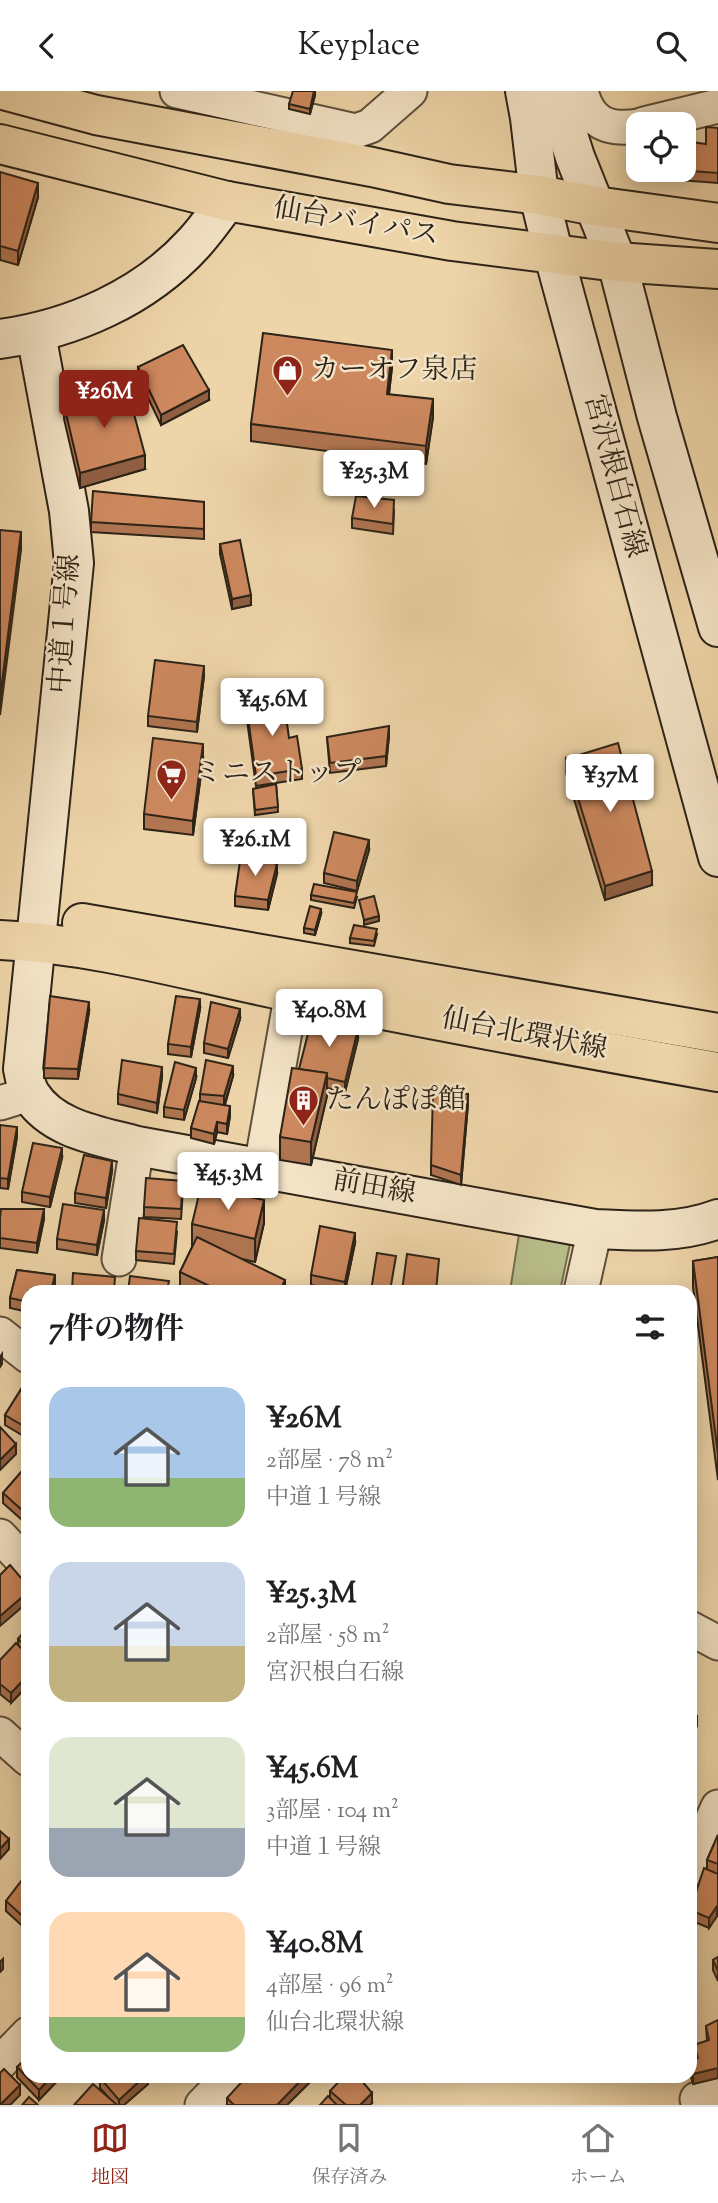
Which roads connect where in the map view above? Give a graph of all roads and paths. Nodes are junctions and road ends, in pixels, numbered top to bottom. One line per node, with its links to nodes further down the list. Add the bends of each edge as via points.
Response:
1 (7, 91): 11 (main road, 仙台バイパス, via 96,114 449,184)
2 (177, 91): 3 (street, via 356,131 370,126)
3 (410, 91)
4 (525, 91): 11 (street, 宮沢根白石線)
5 (554, 91): 13 (street, 宮沢根白石線)
6 (582, 91): 9 (street, via 601,124)
7 (718, 106): 8 (street)
8 (693, 112)
9 (626, 126)
10 (0, 144): 12 (main road, 仙台バイパス)
11 (539, 195): 13 (main road, 仙台バイパス); 15 (street, 宮沢根白石線)
12 (227, 201): 15 (main road, 仙台バイパス, via 452,241); 18 (street, via 194,244 143,288 89,316)
13 (595, 206): 14 (main road, 仙台バイパス); 16 (street, 宮沢根白石線)
14 (718, 223)
15 (554, 252): 16 (main road, 仙台バイパス); 20 (street, 宮沢根白石線)
16 (617, 262): 17 (main road, 仙台バイパス); 19 (street, 宮沢根白石線)
17 (718, 269)
18 (18, 336): 22 (street, 中道１号線, via 69,511 74,563)
19 (718, 628)
20 (718, 857)
21 (0, 914): 22 (main road, 仙台北環状線)
22 (25, 933): 23 (main road, 仙台北環状線); 24 (main road, 仙台北環状線); 26 (street, 前田線, via 23,1069)
23 (292, 992): 25 (main road, 仙台北環状線); 28 (street)
24 (718, 1033)
25 (718, 1072)
26 (15, 1098): 27 (street, 前田線, via 70,1127)
27 (137, 1146): 28 (street, 前田線); 31 (street)
28 (261, 1167): 30 (street, 前田線)
29 (718, 1219): 30 (street, 前田線, via 646,1231)
30 (595, 1229): 32 (street)
31 (120, 1259)
32 (582, 1285)
33 (0, 1334): 34 (street)
34 (21, 1350)
35 (0, 1536): 36 (street)
36 (21, 1558)
37 (697, 1632): 38 (street)
38 (718, 1643)
39 (0, 1734): 40 (street)
40 (21, 1753)
41 (718, 1807): 42 (street)
42 (697, 1854)
43 (21, 2041): 44 (street)
44 (0, 2063)
45 (223, 2083): 46 (street)
46 (202, 2105)

